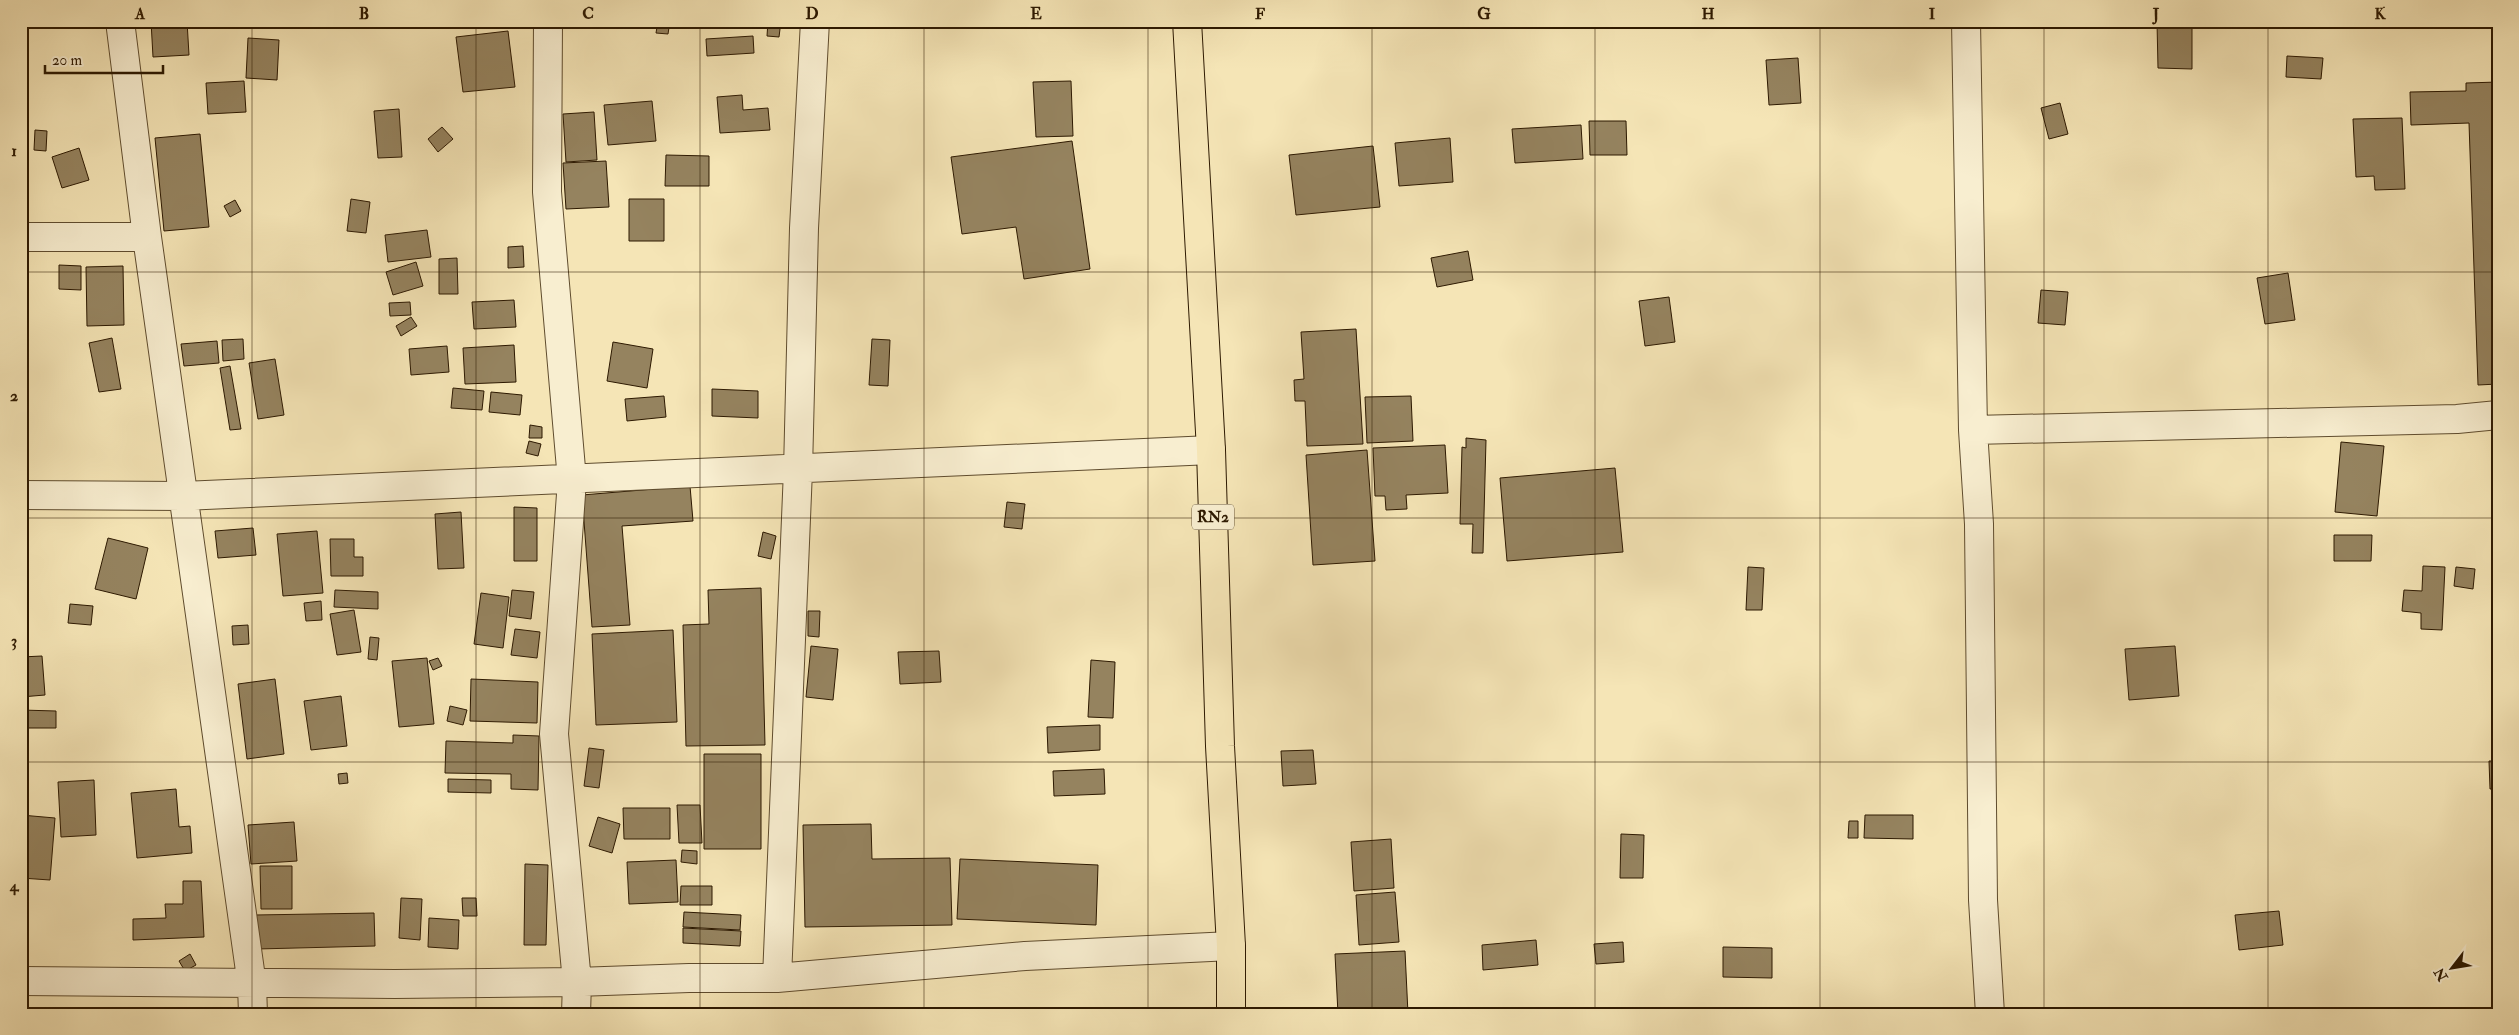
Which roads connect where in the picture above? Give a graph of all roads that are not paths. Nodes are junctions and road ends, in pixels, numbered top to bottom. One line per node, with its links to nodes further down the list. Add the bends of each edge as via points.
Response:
1 (120, 21): 7 (street)
2 (548, 21): 12 (street, via 547,192)
3 (815, 21): 11 (street, via 804,228)
4 (1186, 21): 10 (highway, RN2)
5 (1966, 21): 9 (street)
6 (21, 237): 7 (street)
7 (147, 237): 14 (street)
8 (2498, 415): 9 (street)
9 (1973, 430): 23 (street, via 1979,524 1983,900)
10 (1211, 450): 11 (street); 15 (highway, RN2, via 1220,746)
11 (798, 470): 12 (street); 16 (street)
12 (572, 480): 14 (street); 18 (street, via 554,734)
13 (21, 495): 14 (street)
14 (183, 496): 19 (street)
15 (1231, 946): 16 (street, via 1025,956); 22 (highway, RN2)
16 (777, 978): 18 (street)
17 (21, 981): 19 (street)
18 (577, 982): 19 (street); 21 (street)
19 (252, 985): 20 (street)
20 (253, 1014)
21 (576, 1014)
22 (1231, 1014)
23 (1990, 1014)

